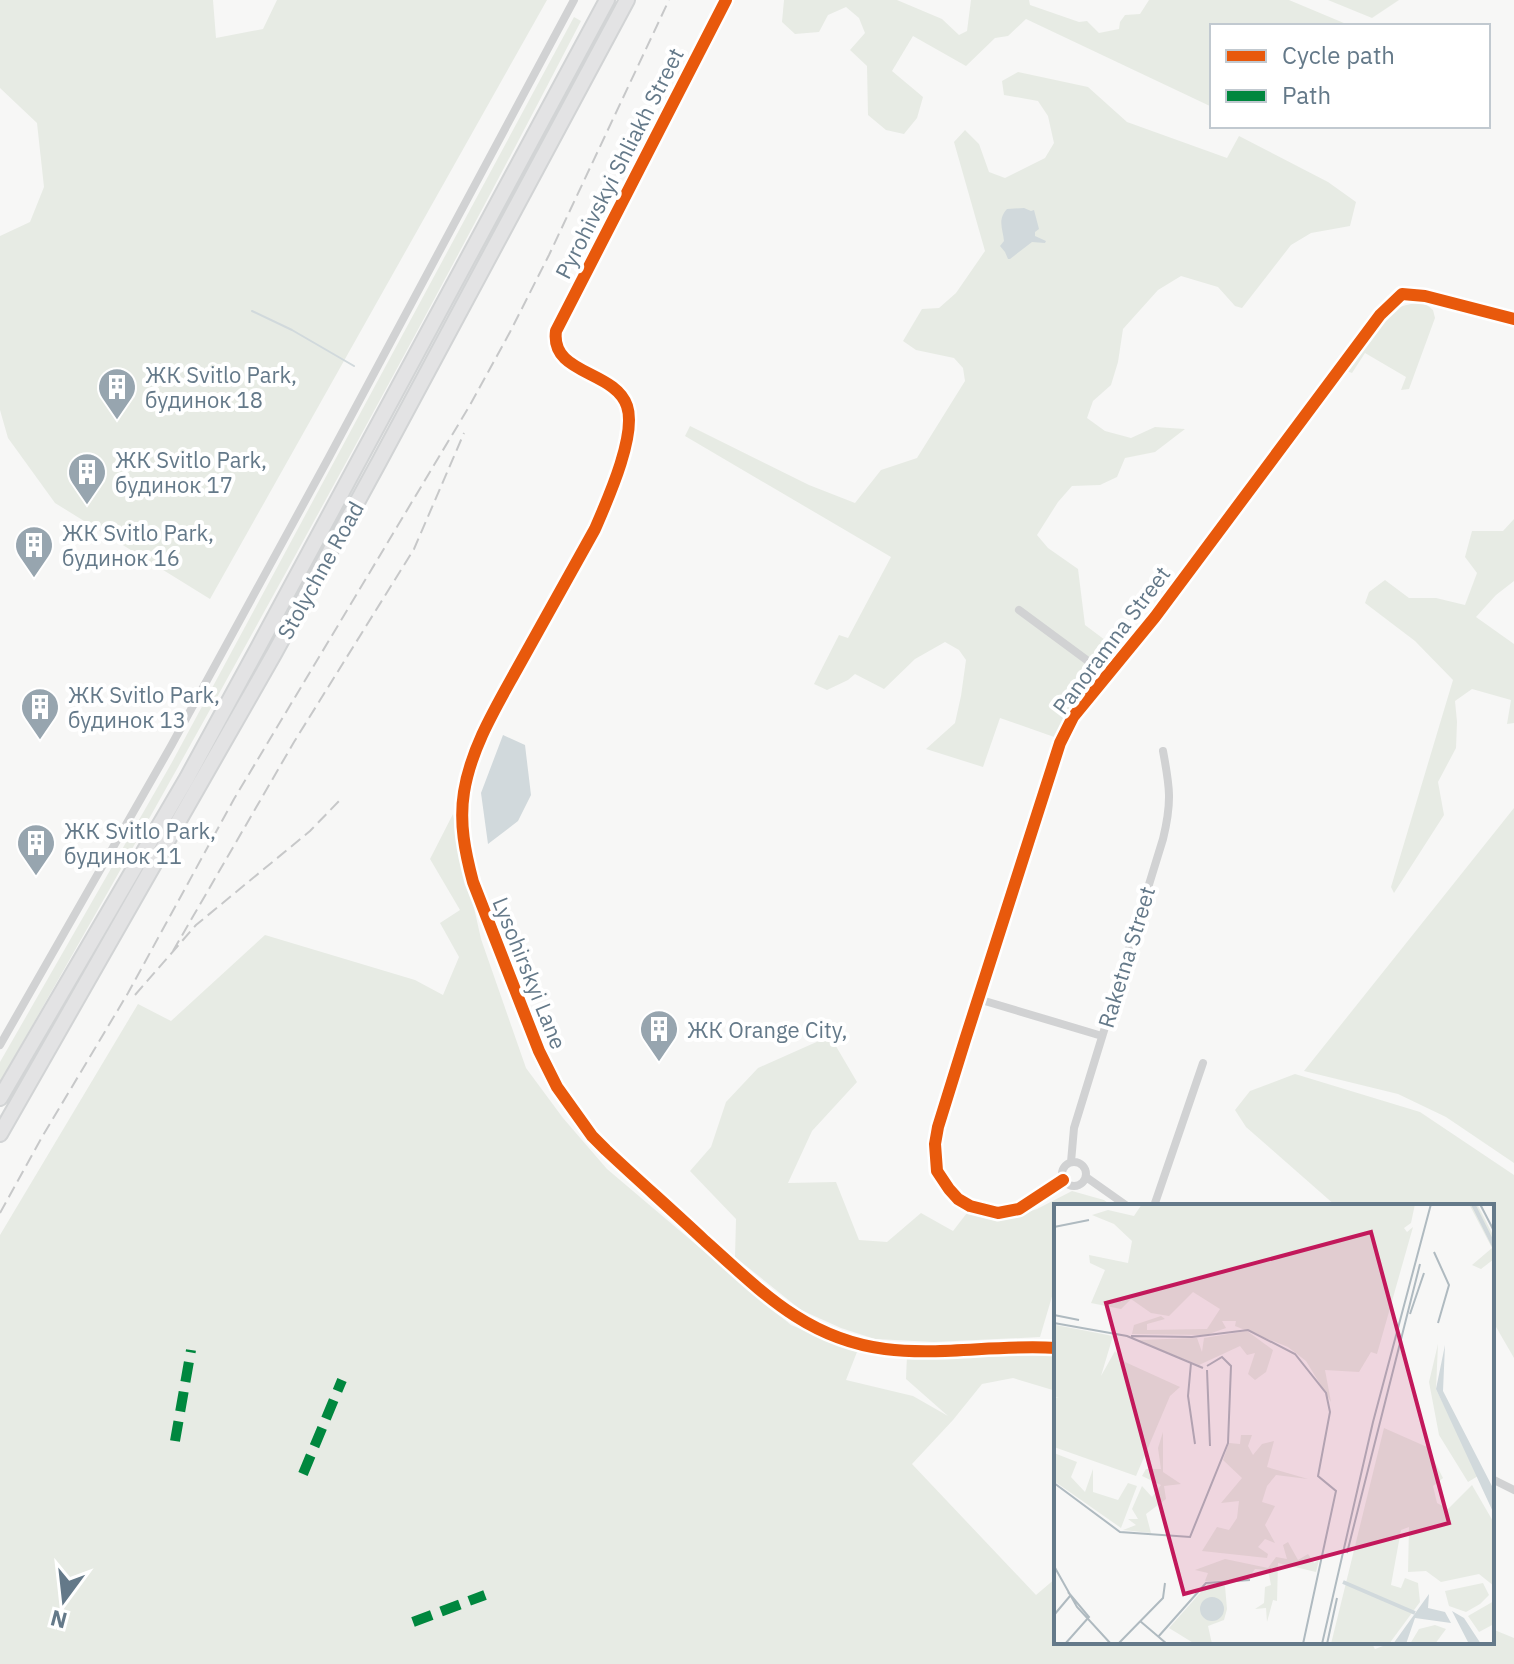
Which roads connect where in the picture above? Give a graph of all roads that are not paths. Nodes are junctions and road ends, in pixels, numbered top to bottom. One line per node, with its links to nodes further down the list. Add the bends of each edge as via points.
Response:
1 (574, 0): 12 (street, via 171,746)
2 (607, 0): 14 (highway, Stolychne Road, via 187,778)
3 (627, 0): 15 (highway, Stolychne Road, via 274,654)
4 (726, 0): 6 (street, Pyrohivskyi Shliakh Street, via 559,323)
5 (1514, 319): 8 (street, Panoramna Street, via 1402,294 1380,315)
6 (556, 347): 21 (street, Lysohirskyi Lane, via 566,360 619,393 628,413 628,434 595,529 482,738 467,775 462,822 473,882 551,1075 606,1150 780,1307 813,1328 887,1349)
7 (1019, 610): 8 (street)
8 (1107, 675): 10 (street, Panoramna Street, via 1073,717 1060,743)
9 (1163, 751): 11 (street, Raketna Street, via 1169,813)
10 (978, 999): 11 (street); 18 (street, Panoramna Street, via 938,1127 937,1171 958,1199 998,1213 1019,1209)
11 (1102, 1036): 16 (street, Raketna Street, via 1074,1128)
12 (0, 1045)
13 (1203, 1063): 20 (street)
14 (0, 1098)
15 (0, 1134)
16 (1071, 1162): 17 (street, via 1084,1167); 18 (street, via 1063,1169)
17 (1086, 1177): 18 (street, via 1074,1186); 19 (street)
18 (1063, 1180)
19 (1124, 1204)
20 (1155, 1204)
21 (1054, 1348)
22 (1494, 1480): 23 (street)
23 (1514, 1490)

